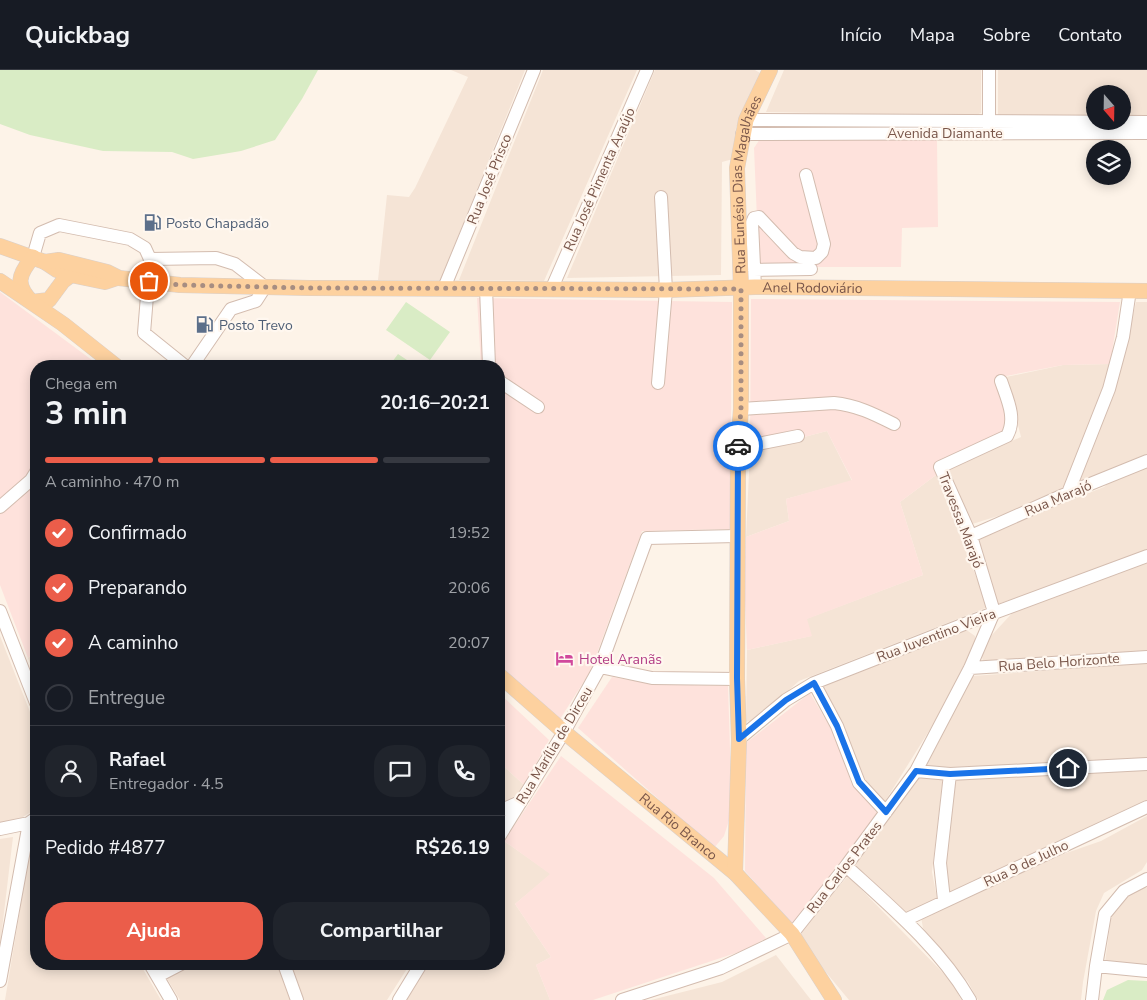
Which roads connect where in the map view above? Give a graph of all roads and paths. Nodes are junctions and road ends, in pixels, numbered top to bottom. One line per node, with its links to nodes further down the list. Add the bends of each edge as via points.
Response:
1 (534, 70): 21 (street, Rua José Prisco)
2 (647, 70): 23 (street, Rua José Pimenta Araújo)
3 (770, 70): 6 (main road, Rua Eunésio Dias Magalhães)
4 (989, 70): 7 (street)
5 (1147, 122): 7 (street, Avenida Diamante)
6 (744, 127): 7 (street, Avenida Diamante); 24 (main road, Rua Eunésio Dias Magalhães, via 737,168)
7 (989, 128): 8 (street, Avenida Diamante)
8 (1147, 133)
9 (806, 175): 15 (street, via 824,244 822,252 816,258 800,257 756,217 752,220)
10 (661, 196): 25 (street)
11 (0, 246): 12 (main road, Anel Rodoviário)
12 (39, 259): 13 (street, via 40,234 60,225 130,239 145,248); 16 (main road, Anel Rodoviário); 17 (main road, Anel Rodoviário, via 60,260); 29 (main road, via 26,265 21,276 20,285)
13 (150, 259): 19 (street); 20 (street, via 216,258 235,264)
14 (811, 269): 15 (street)
15 (754, 270): 24 (street)
16 (71, 275): 17 (main road, Anel Rodoviário, via 104,282); 28 (main road)
17 (119, 278): 19 (main road, Anel Rodoviário)
18 (0, 281): 29 (main road)
19 (149, 281): 20 (main road, Anel Rodoviário); 32 (street, via 144,333)
20 (264, 287): 21 (main road, Anel Rodoviário); 33 (street, via 256,301 231,309)
21 (444, 288): 22 (main road, Anel Rodoviário)
22 (486, 288): 23 (main road, Anel Rodoviário); 34 (street)
23 (552, 288): 25 (main road, Anel Rodoviário)
24 (748, 288): 25 (main road, Anel Rodoviário); 26 (main road, Anel Rodoviário); 39 (main road, Rua Eunésio Dias Magalhães)
25 (666, 290): 36 (street)
26 (1130, 290): 27 (main road, Anel Rodoviário); 45 (street, via 1123,337 1111,381)
27 (1147, 291)
28 (54, 295): 29 (main road, via 48,300); 30 (main road, via 55,312)
29 (32, 302): 30 (main road)
30 (63, 324): 31 (main road)
31 (107, 360)
32 (178, 360)
33 (196, 360)
34 (489, 360)
35 (1001, 381): 48 (street, Travessa Marajó, via 1012,418 1007,436 940,467)
36 (658, 383)
37 (505, 385): 38 (street)
38 (538, 407)
39 (741, 409): 40 (street, via 847,404); 42 (main road, Rua Eunésio Dias Magalhães)
40 (894, 424)
41 (798, 436): 42 (street)
42 (738, 448): 47 (main road, Rua Eunésio Dias Magalhães)
43 (1147, 461): 45 (street, Rua Marajó)
44 (30, 481): 46 (street)
45 (1068, 493): 48 (street, Rua Marajó)
46 (0, 507)
47 (737, 536): 55 (street, Rua Marília de Dirceu, via 648,538); 57 (main road, Rua Eunésio Dias Magalhães)
48 (971, 536): 51 (street, Travessa Marajó)
49 (1147, 556): 51 (street, Rua Juventino Vieira)
50 (0, 612): 60 (street)
51 (994, 612): 52 (street, Rua Juventino Vieira); 53 (street, Rua Carlos Prates)
52 (966, 623): 53 (street, via 980,635); 59 (street, Rua Juventino Vieira)
53 (981, 644): 56 (street, Rua Carlos Prates)
54 (1147, 657): 56 (street, Rua Belo Horizonte)
55 (600, 667): 57 (street, via 652,678); 61 (street, Rua Marília de Dirceu)
56 (970, 668): 64 (street, Rua Carlos Prates)
57 (737, 678): 62 (main road, Rua Eunésio Dias Magalhães)
58 (505, 679): 61 (main road, Rua Rio Branco)
59 (814, 683): 62 (street, Rua Juventino Vieira, via 786,700); 69 (street, via 837,726 859,782)
60 (30, 688)
61 (564, 732): 66 (street, Rua Marília de Dirceu); 75 (main road, Rua Rio Branco)
62 (739, 739): 75 (main road, Rua Eunésio Dias Magalhães)
63 (1147, 764): 65 (street)
64 (916, 771): 65 (street); 69 (street, Rua Carlos Prates)
65 (950, 774): 77 (street, via 940,863)
66 (520, 802): 68 (street); 71 (street, Rua Marília de Dirceu)
67 (1147, 807): 77 (street, Rua 9 de Julho)
68 (505, 808)
69 (886, 812): 74 (street, Rua Carlos Prates)
70 (30, 821): 72 (street)
71 (505, 827)
72 (0, 829)
73 (30, 830): 87 (street)
74 (846, 866): 78 (street); 79 (street, Rua Carlos Prates)
75 (735, 873): 79 (main road, Rua Rio Branco)
76 (1147, 879): 80 (street, via 1124,891 1104,914)
77 (944, 900): 78 (street, Rua 9 de Julho)
78 (905, 920): 93 (street, via 958,980)
79 (792, 934): 91 (street, Rua Carlos Prates, via 721,968); 92 (main road, Rua Rio Branco)
80 (1096, 966): 85 (street); 94 (street)
81 (154, 970): 86 (street)
82 (169, 970): 86 (street)
83 (286, 970): 89 (street)
84 (417, 970): 90 (street)
85 (1147, 972)
86 (158, 976): 88 (street)
87 (0, 981)
88 (170, 1000)
89 (296, 1000)
90 (398, 1000)
91 (622, 1000)
92 (834, 1000)
93 (970, 1000)
94 (1092, 1000)

